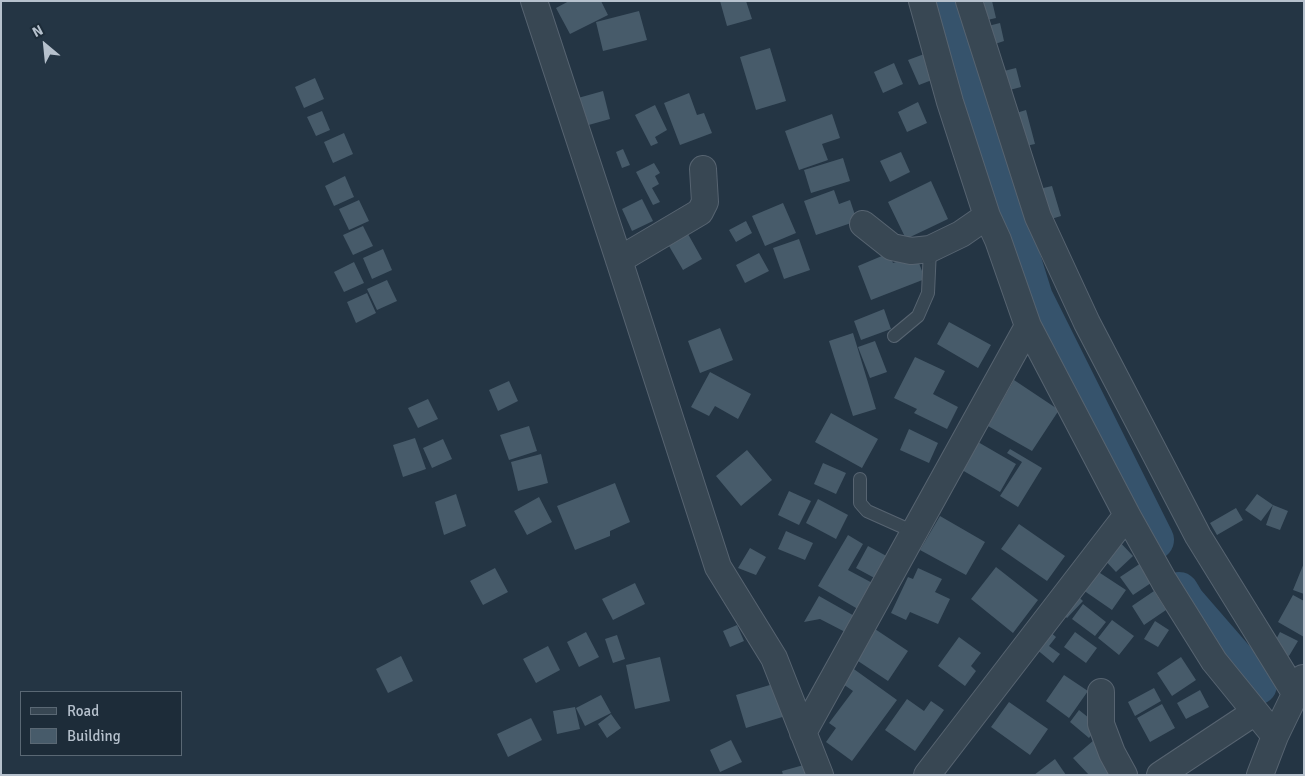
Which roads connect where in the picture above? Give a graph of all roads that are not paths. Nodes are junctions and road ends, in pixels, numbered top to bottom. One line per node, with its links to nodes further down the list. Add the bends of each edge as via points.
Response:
1 (534, 1): 8 (street)
2 (922, 1): 5 (street)
3 (969, 1): 14 (street, via 1038,217 1087,323 1198,536)
4 (703, 169): 8 (street, via 705,202 700,212)
5 (987, 216): 7 (street, via 961,234); 9 (street)
6 (863, 224): 7 (street, via 892,247 911,251)
7 (930, 249): 10 (lane, via 928,293 918,316)
8 (619, 260): 17 (street, via 718,567 774,658)
9 (1028, 326): 12 (street); 13 (street)
10 (894, 336)
11 (860, 480): 13 (lane, via 860,503 867,511)
12 (1127, 515): 16 (street, via 1214,661); 20 (street)
13 (914, 532): 17 (street)
14 (1299, 685): 18 (street)
15 (1101, 692): 21 (street, via 1101,724)
16 (1255, 712): 18 (street); 22 (street)
17 (803, 733): 19 (street)
18 (1275, 736): 23 (street)
19 (820, 775)
20 (927, 775)
21 (1124, 775)
22 (1160, 775)
23 (1260, 775)

